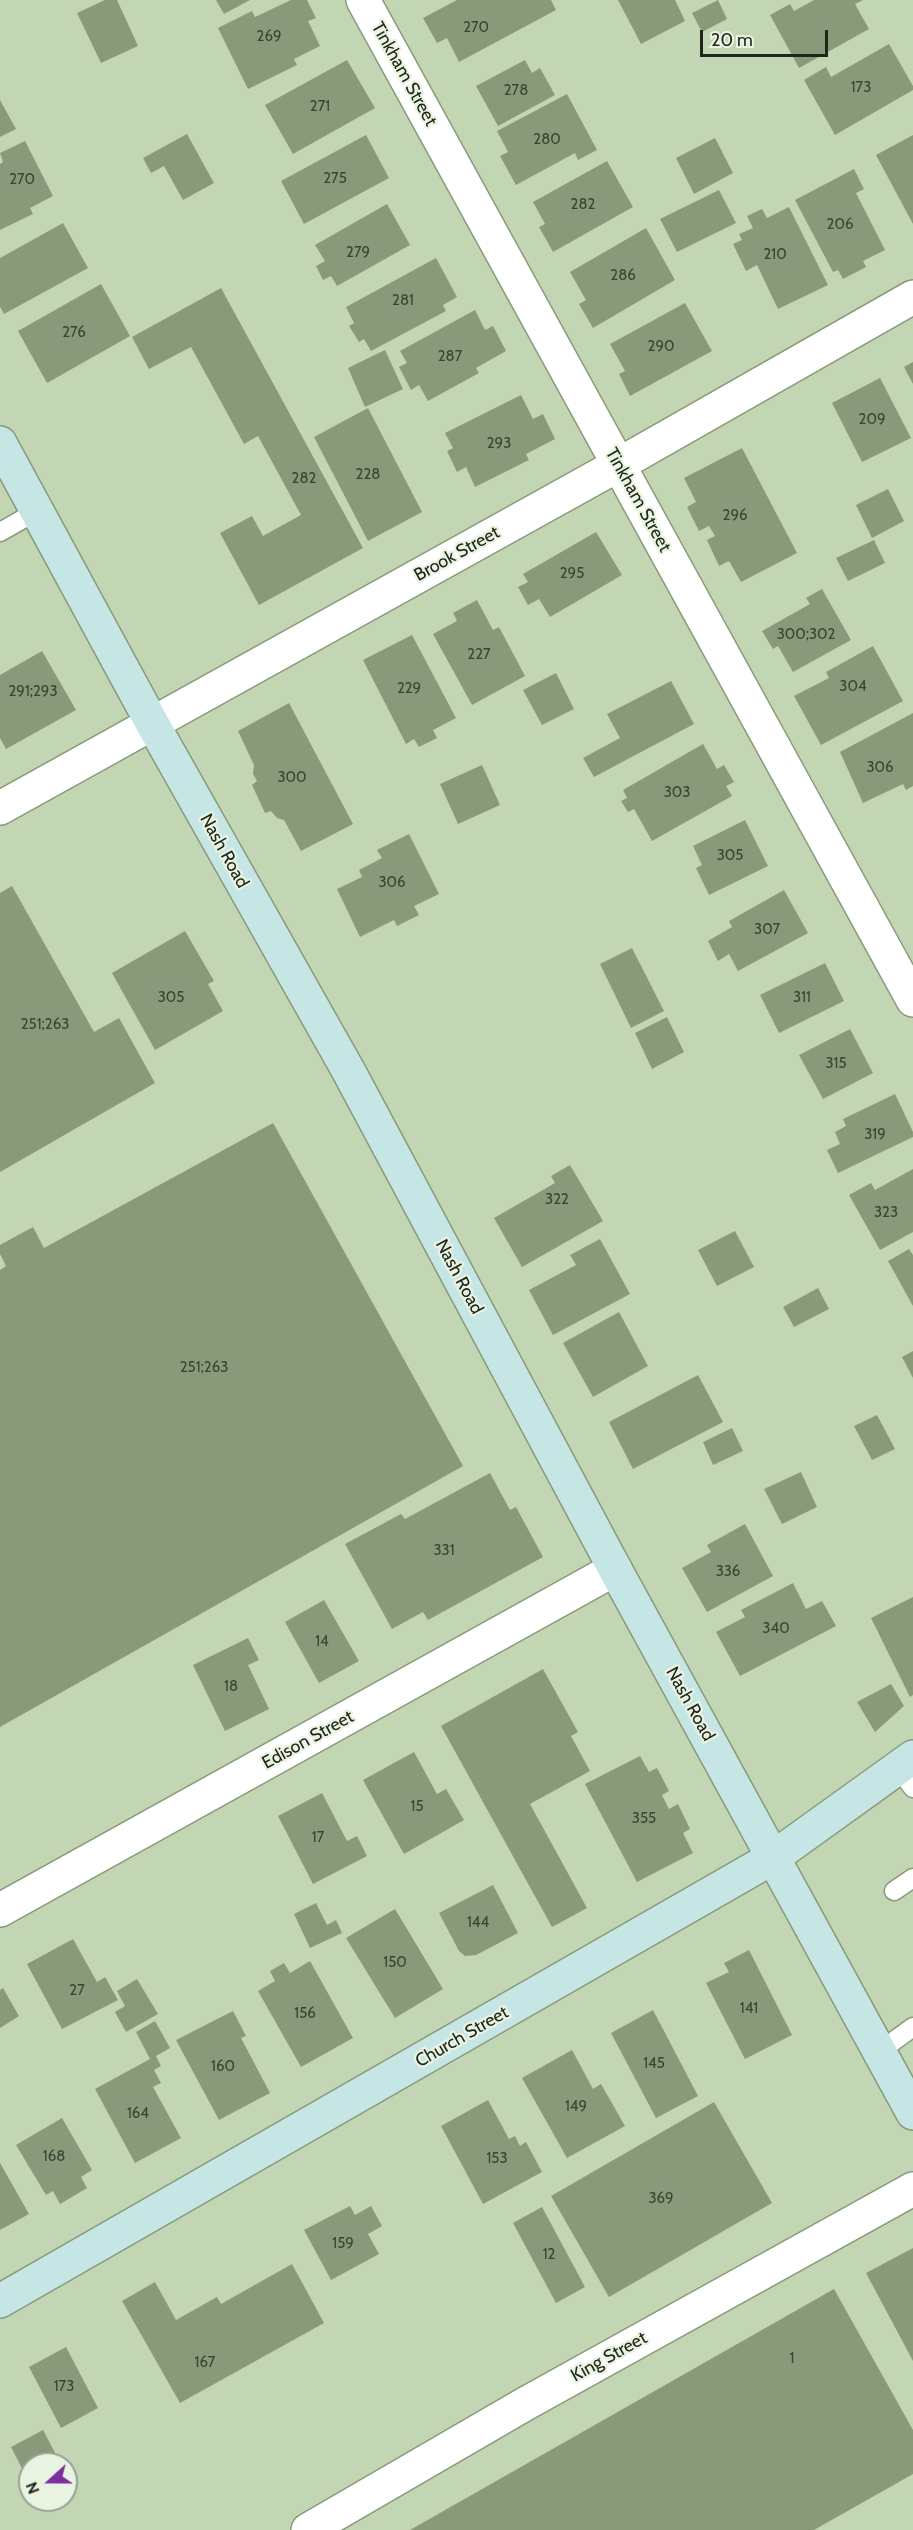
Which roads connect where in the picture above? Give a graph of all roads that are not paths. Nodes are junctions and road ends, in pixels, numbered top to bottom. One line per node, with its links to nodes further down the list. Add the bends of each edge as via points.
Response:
1 (363, 0): 4 (street, Tinkham Street)
2 (913, 297): 4 (street, Brook Street)
3 (0, 443): 5 (main road, Nash Road)
4 (618, 465): 7 (street, Brook Street); 9 (street, Tinkham Street)
5 (37, 512): 6 (lane); 7 (main road, Nash Road)
6 (0, 532)
7 (152, 723): 8 (street, Brook Street); 10 (main road, Nash Road, via 348,1070)
8 (0, 808)
9 (913, 1000)
10 (615, 1569): 12 (main road, Nash Road); 15 (street, Edison Street)
11 (908, 1771): 12 (main road, Church Street)
12 (774, 1857): 17 (main road, Nash Road); 20 (main road, Church Street)
13 (913, 1878): 14 (lane)
14 (894, 1891)
15 (0, 1910)
16 (913, 2027): 17 (lane)
17 (880, 2051): 18 (main road, Nash Road)
18 (913, 2113)
19 (913, 2189): 21 (street, King Street, via 525,2404)
20 (0, 2301)
21 (308, 2530)

